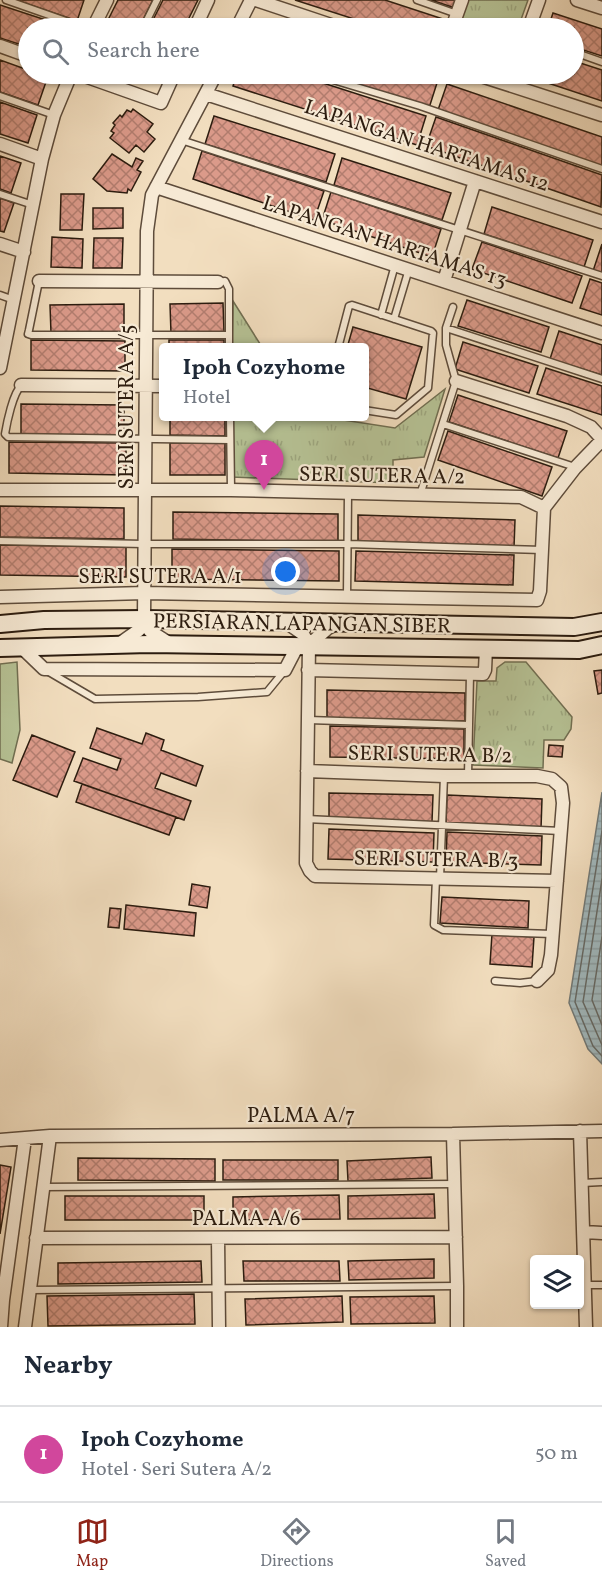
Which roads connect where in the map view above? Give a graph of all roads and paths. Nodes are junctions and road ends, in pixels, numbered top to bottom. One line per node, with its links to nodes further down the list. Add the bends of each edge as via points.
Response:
1 (6, 0): 13 (lane)
2 (107, 0): 14 (street)
3 (157, 0): 15 (lane)
4 (208, 0): 16 (street)
5 (251, 0): 17 (street)
6 (256, 0): 18 (street)
7 (417, 0): 12 (lane)
8 (462, 0): 12 (street)
9 (538, 0): 20 (street)
10 (577, 0): 11 (street)
11 (602, 8)
12 (458, 14): 19 (street)
13 (57, 18)
14 (98, 18)
15 (149, 18)
16 (200, 18)
17 (242, 18)
18 (310, 18)
19 (456, 18)
20 (532, 18)
21 (0, 46): 22 (street)
22 (18, 52)
23 (584, 56): 24 (lane)
24 (602, 62)
25 (67, 84): 34 (street)
26 (110, 84): 31 (street)
27 (170, 84): 31 (street, via 161,103)
28 (211, 84): 32 (street)
29 (346, 84): 39 (lane)
30 (524, 84): 35 (street)
31 (116, 86)
32 (206, 94): 36 (street); 40 (street, LAPANGAN HARTAMAS 12)
33 (0, 96): 34 (lane)
34 (54, 115): 38 (street)
35 (602, 115)
36 (181, 140): 41 (street); 45 (lane)
37 (0, 144): 38 (street)
38 (42, 159): 43 (street)
39 (602, 169)
40 (474, 180): 44 (street, LAPANGAN HARTAMAS 12); 45 (street)
41 (154, 191): 48 (street, LAPANGAN HARTAMAS 13); 53 (street, SERI SUTERA A/5, via 147,231)
42 (0, 194): 43 (lane)
43 (33, 205): 47 (street)
44 (602, 222)
45 (459, 229): 50 (lane); 52 (street)
46 (0, 244): 47 (street)
47 (24, 252): 56 (street)
48 (395, 265): 49 (street, LAPANGAN HARTAMAS 13); 58 (lane)
49 (409, 269): 52 (street, LAPANGAN HARTAMAS 13); 59 (lane)
50 (602, 276)
51 (39, 281): 53 (street); 63 (lane, via 28,334)
52 (444, 281): 61 (street, LAPANGAN HARTAMAS 13)
53 (146, 282): 54 (street); 63 (street, SERI SUTERA A/5)
54 (218, 282): 62 (lane, via 225,282 229,289)
55 (0, 295): 56 (lane)
56 (14, 300): 66 (street)
57 (453, 307): 60 (lane)
58 (381, 315): 59 (lane); 65 (lane, via 349,306)
59 (394, 319): 73 (lane, via 433,333 428,388 396,415)
60 (446, 328): 68 (lane); 69 (lane, via 446,345)
61 (602, 333)
62 (229, 335): 63 (lane); 64 (lane)
63 (146, 336): 71 (street, SERI SUTERA A/5)
64 (229, 343)
65 (339, 343)
66 (1, 354): 67 (street)
67 (0, 368)
68 (602, 379)
69 (456, 381): 75 (lane); 78 (street, via 567,416 591,428)
70 (21, 386): 71 (street); 76 (lane, via 16,391 6,428 8,437)
71 (145, 386): 72 (street); 76 (street, SERI SUTERA A/5)
72 (159, 386)
73 (369, 411)
74 (230, 421): 77 (lane)
75 (443, 424): 79 (lane); 84 (lane)
76 (145, 439): 77 (lane); 82 (street, SERI SUTERA A/5)
77 (230, 440): 81 (lane)
78 (602, 440): 79 (street)
79 (575, 468): 85 (street)
80 (0, 490): 82 (street, SERI SUTERA A/2)
81 (231, 490): 82 (street, SERI SUTERA A/2); 83 (street, SERI SUTERA A/2)
82 (145, 491): 87 (street, SERI SUTERA A/5)
83 (348, 495): 84 (street, SERI SUTERA A/2); 88 (lane)
84 (420, 496): 85 (street, SERI SUTERA A/2, via 521,498)
85 (544, 507): 89 (street)
86 (0, 541): 87 (lane)
87 (144, 544): 88 (lane); 90 (street, SERI SUTERA A/5)
88 (348, 544): 89 (lane); 91 (lane)
89 (542, 550): 91 (street, SERI SUTERA A/1, via 537,600)
90 (144, 593): 91 (street, SERI SUTERA A/1); 92 (street, SERI SUTERA A/1); 93 (street, SERI SUTERA A/5)
91 (347, 596)
92 (0, 597)
93 (144, 619): 94 (main road, PERSIARAN LAPANGAN SIBER); 97 (main road, PERSIARAN LAPANGAN SIBER); 98 (street, via 139,630); 99 (street, via 150,631)
94 (285, 621): 95 (main road, PERSIARAN LAPANGAN SIBER); 100 (street, via 303,634)
95 (340, 622): 96 (main road, PERSIARAN LAPANGAN SIBER, via 574,627); 100 (street)
96 (602, 622)
97 (0, 624)
98 (119, 644): 99 (main road, PERSIARAN LAPANGAN SIBER); 102 (main road, PERSIARAN LAPANGAN SIBER)
99 (171, 644): 100 (main road, PERSIARAN LAPANGAN SIBER)
100 (303, 645): 104 (main road, PERSIARAN LAPANGAN SIBER); 106 (street); 107 (street)
101 (602, 645): 104 (main road, PERSIARAN LAPANGAN SIBER, via 579,650)
102 (20, 646): 103 (main road, PERSIARAN LAPANGAN SIBER); 105 (street)
103 (0, 648)
104 (486, 648): 108 (street, via 483,674)
105 (44, 669): 107 (street); 107 (lane, via 95,699 267,692)
106 (308, 669): 108 (street); 109 (street)
107 (285, 670)
108 (470, 673): 110 (lane)
109 (308, 720): 110 (lane); 111 (street)
110 (469, 725): 113 (lane)
111 (307, 771): 112 (street, SERI SUTERA B/2); 114 (street)
112 (444, 776): 113 (street, SERI SUTERA B/2); 115 (lane)
113 (468, 776): 116 (street, SERI SUTERA B/2, via 552,779 561,787)
114 (306, 819): 115 (lane); 117 (street, SERI SUTERA B/3, via 306,862 315,876)
115 (443, 825): 116 (lane); 117 (lane)
116 (562, 831): 118 (street)
117 (438, 878): 118 (street, SERI SUTERA B/3); 119 (lane, via 434,925 443,930)
118 (557, 881): 119 (street)
119 (553, 934): 121 (street, via 548,970)
120 (495, 981): 121 (lane)
121 (537, 981)
122 (580, 1131): 123 (street, PALMA A/7); 124 (street, PALMA A/7); 129 (street)
123 (602, 1131)
124 (453, 1134): 125 (street, PALMA A/7); 130 (street)
125 (50, 1136): 126 (street, PALMA A/7); 131 (street)
126 (26, 1138): 127 (street, PALMA A/7); 142 (street)
127 (0, 1140)
128 (602, 1182): 129 (lane)
129 (582, 1183): 132 (street)
130 (455, 1184): 131 (lane); 134 (street)
131 (43, 1188): 135 (street)
132 (584, 1233): 133 (street); 137 (street)
133 (602, 1233)
134 (456, 1237): 136 (street, PALMA A/6); 139 (street)
135 (36, 1238): 136 (street, PALMA A/6); 141 (street)
136 (218, 1238): 140 (street)
137 (586, 1285): 138 (lane); 147 (street)
138 (602, 1285)
139 (458, 1286): 140 (lane); 146 (street)
140 (219, 1288): 141 (lane); 145 (street)
141 (29, 1290): 144 (street)
142 (1, 1300): 143 (street)
143 (1, 1327)
144 (25, 1327)
145 (219, 1327)
146 (457, 1327)
147 (586, 1327)

